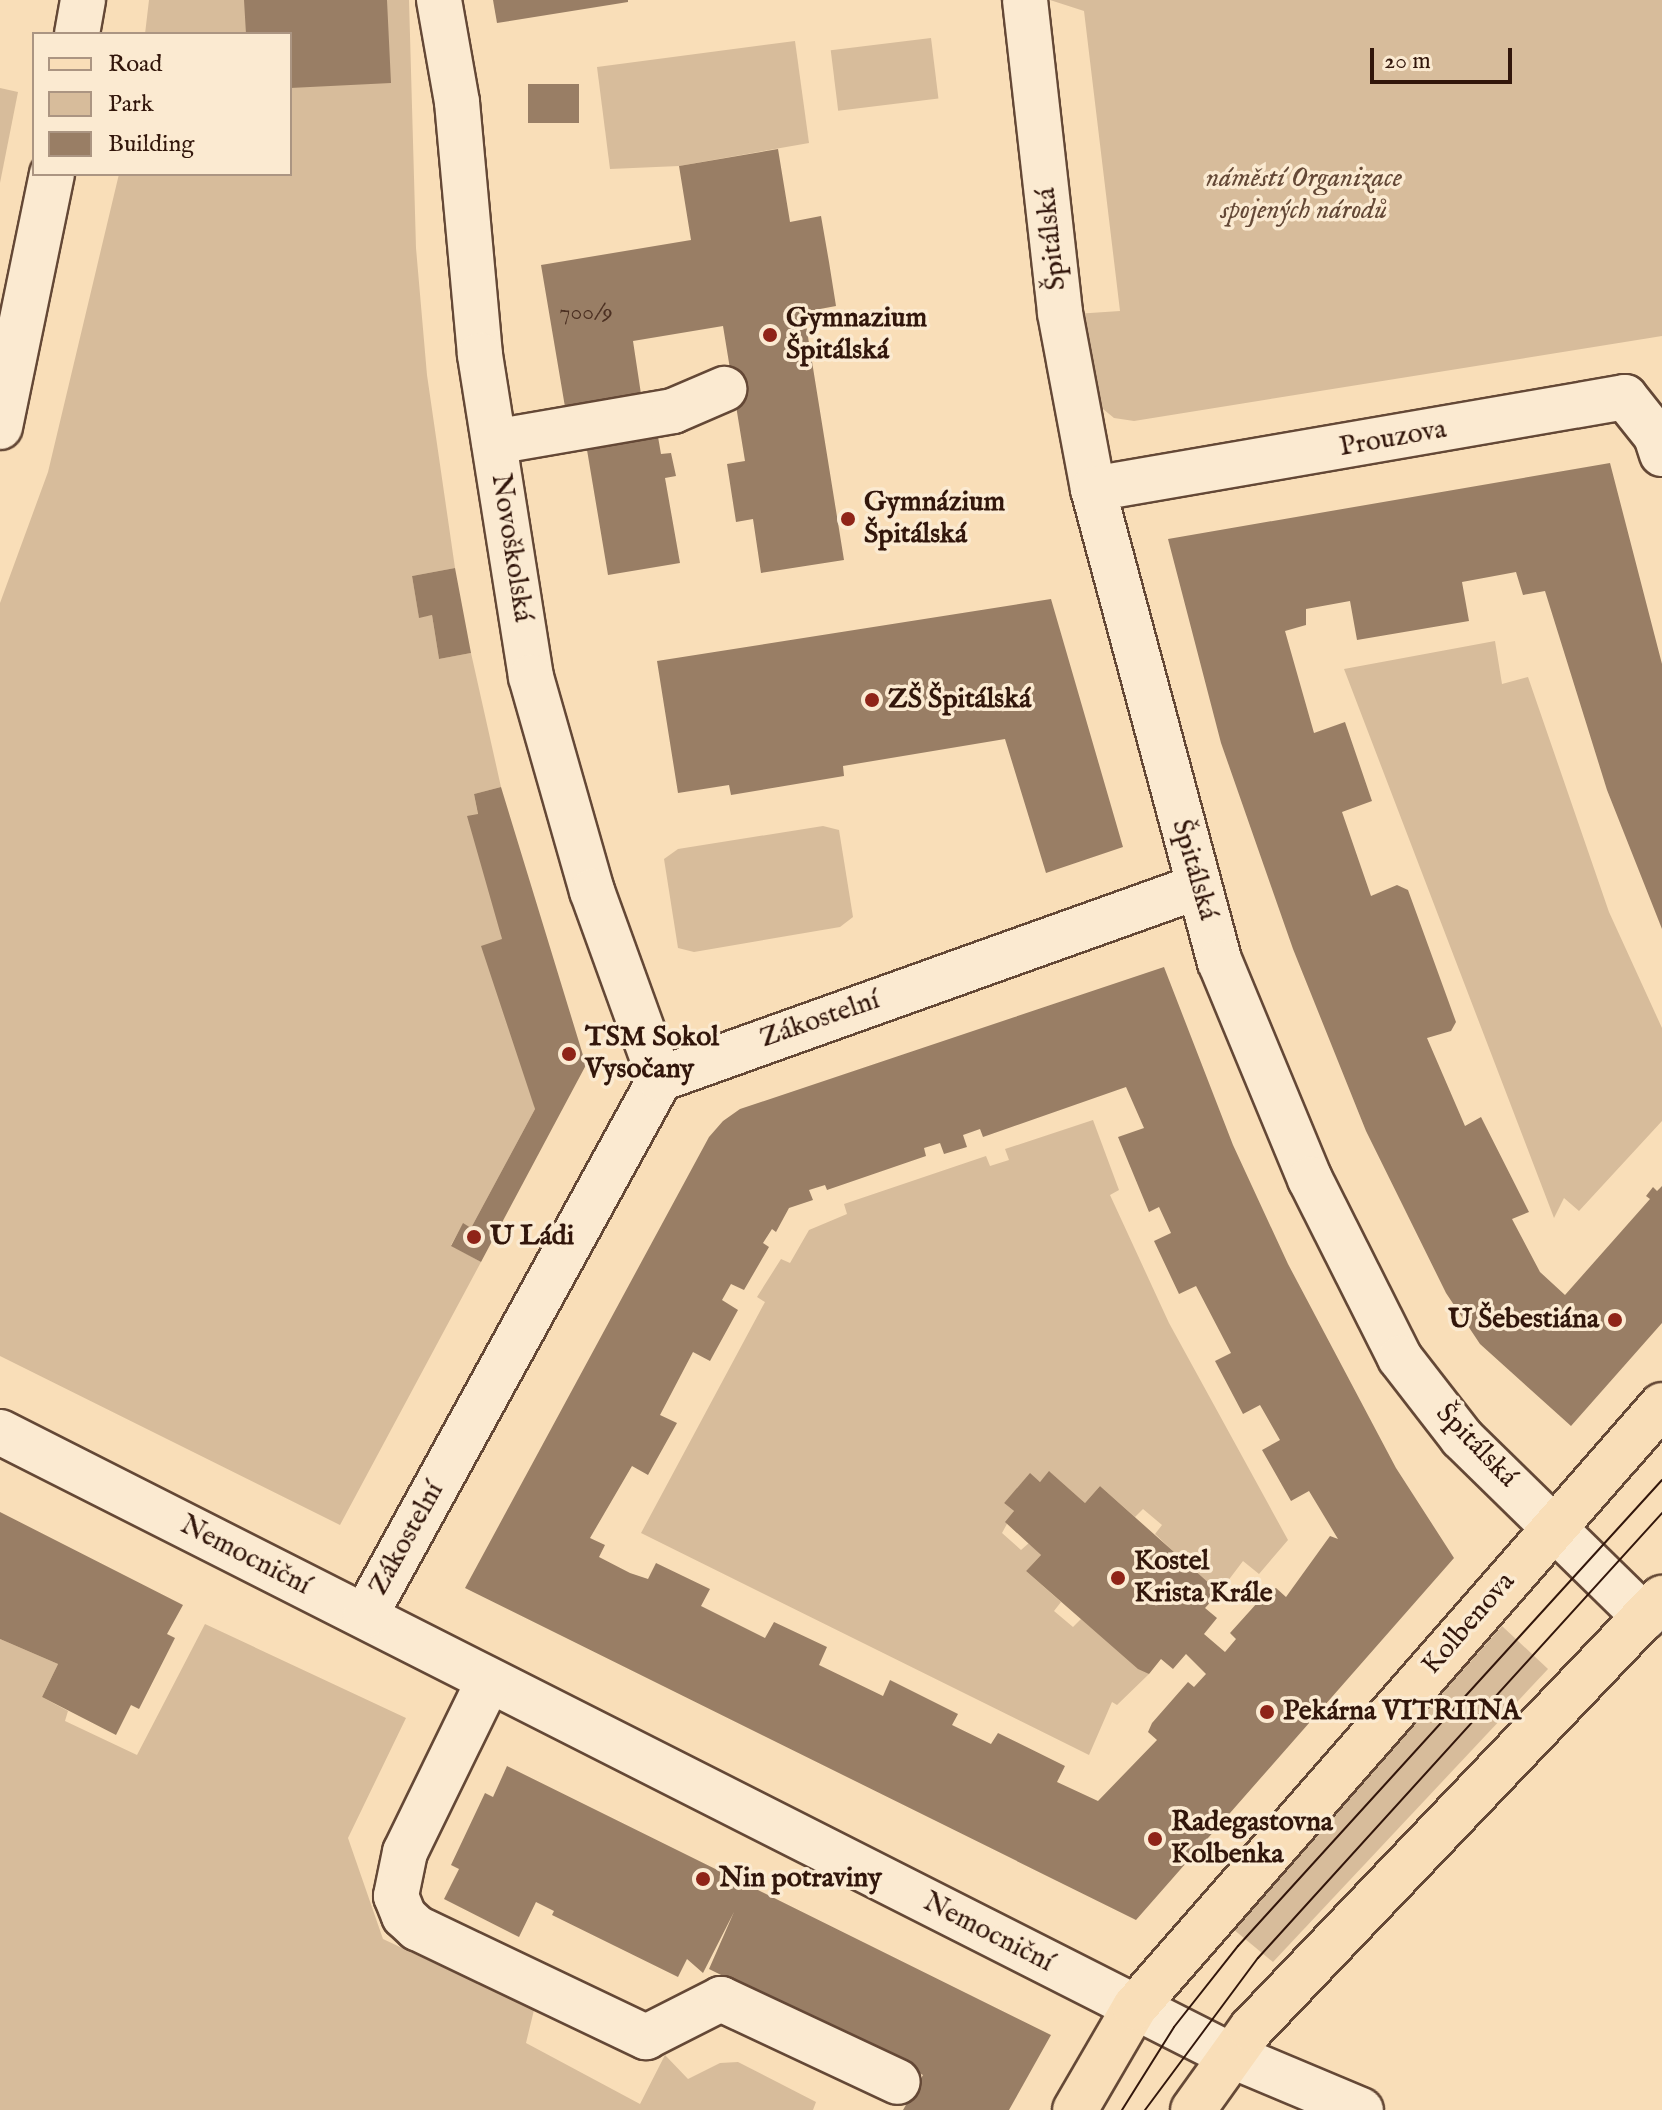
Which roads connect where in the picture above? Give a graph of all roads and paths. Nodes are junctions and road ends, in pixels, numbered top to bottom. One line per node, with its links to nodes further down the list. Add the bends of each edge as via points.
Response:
1 (83, 0): 4 (street)
2 (439, 0): 8 (street, Novoškolská, via 457,102 480,355)
3 (1025, 0): 10 (street, Špitálská, via 1060,313)
4 (77, 32)
5 (52, 176): 7 (street)
6 (724, 389): 8 (street, via 673,411)
7 (0, 427)
8 (494, 442): 12 (street, Novoškolská, via 531,677 592,891)
9 (1662, 454): 10 (street, Prouzova, via 1656,436 1625,397)
10 (1093, 489): 11 (street, Špitálská)
11 (1197, 887): 12 (street, Zákostelní); 15 (street, Špitálská, via 1220,962 1310,1179 1400,1358 1462,1438)
12 (660, 1079): 17 (street, Zákostelní)
13 (1662, 1405): 15 (main road, Kolbenova)
14 (0, 1432): 17 (street, Nemocniční)
15 (1554, 1526): 16 (street, Špitálská); 19 (main road, Kolbenova)
16 (1654, 1607): 20 (main road)
17 (365, 1616): 18 (street, Nemocniční)
18 (488, 1682): 19 (street, Nemocniční); 21 (street, via 405,1852 396,1896 404,1916 417,1928 646,2037 721,1999)
19 (1135, 2007): 20 (street, Nemocniční); 22 (main road, Kolbenova)
20 (1230, 2055): 23 (main road); 24 (street, Nemocniční)
21 (898, 2082)
22 (1075, 2110)
23 (1193, 2110)
24 (1361, 2110)

